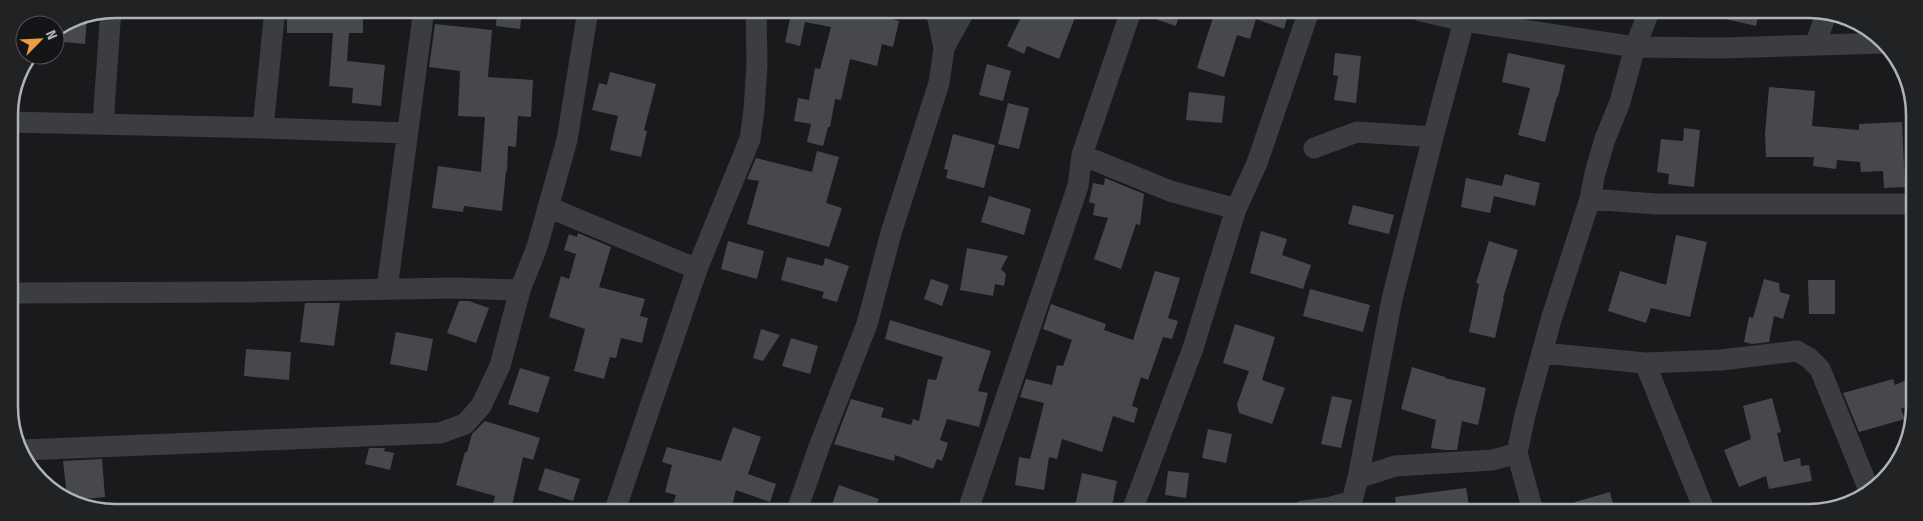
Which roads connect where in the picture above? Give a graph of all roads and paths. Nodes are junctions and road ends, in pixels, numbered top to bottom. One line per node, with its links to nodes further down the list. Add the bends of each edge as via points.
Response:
1 (110, 18): 19 (street)
2 (274, 18): 20 (street)
3 (423, 18): 21 (street)
4 (587, 18): 27 (street, via 567,140)
5 (756, 18): 29 (street, via 757,64 750,138)
6 (938, 18): 17 (street)
7 (960, 18): 17 (street)
8 (1129, 18): 24 (street)
9 (1307, 18): 28 (street, via 1257,163)
10 (1465, 18): 22 (street)
11 (1477, 18): 16 (street)
12 (1647, 18): 16 (street)
13 (1825, 19): 15 (street)
14 (1873, 43): 15 (street)
15 (1815, 45): 16 (street)
16 (1635, 47): 25 (street)
17 (944, 48): 45 (street, via 939,84 891,233 867,324)
18 (18, 122): 19 (street)
19 (104, 123): 20 (street)
20 (263, 128): 21 (street)
21 (407, 133): 30 (street)
22 (1432, 137): 23 (street, via 1357,132); 37 (street, via 1392,299)
23 (1314, 148)
24 (1082, 155): 28 (street, via 1170,191); 39 (street, via 1078,186)
25 (1590, 199): 26 (street, via 1656,204); 33 (street)
26 (1906, 204)
27 (548, 207): 29 (street); 31 (street)
28 (1236, 209): 40 (street, via 1193,348)
29 (697, 269): 44 (street)
30 (387, 289): 31 (street); 32 (street)
31 (520, 290): 35 (street, via 500,366 481,406 465,424 440,433)
32 (18, 294)
33 (1543, 353): 34 (street); 36 (street)
34 (1645, 363): 38 (street, via 1721,360 1797,351 1820,369); 43 (street)
35 (28, 450)
36 (1516, 453): 37 (street, via 1494,460 1395,466); 42 (street)
37 (1358, 478): 41 (street)
38 (1866, 484)
39 (970, 503)
40 (1135, 503)
41 (1354, 503)
42 (1530, 503)
43 (1701, 503)
44 (617, 504)
45 (799, 504)

